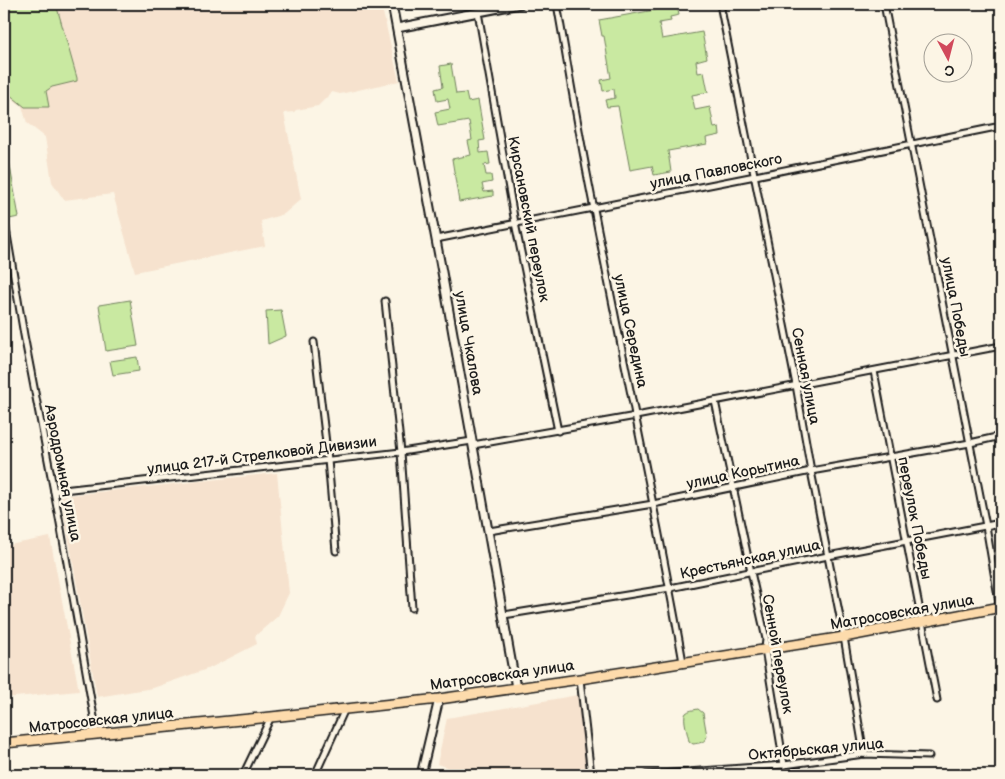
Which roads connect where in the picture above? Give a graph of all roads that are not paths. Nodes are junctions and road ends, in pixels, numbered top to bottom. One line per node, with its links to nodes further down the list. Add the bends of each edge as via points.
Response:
1 (392, 4): 7 (street, улица Чкалова)
2 (520, 4): 6 (street)
3 (557, 4): 11 (street, улица Середина)
4 (720, 4): 10 (street, Сенная улица)
5 (884, 4): 9 (street, улица Победы)
6 (478, 12): 7 (street); 13 (street, Кирсановский переулок)
7 (396, 28): 14 (street, улица Чкалова)
8 (1001, 126): 9 (street, улица Павловского)
9 (912, 144): 10 (street, улица Павловского); 18 (street, улица Победы)
10 (755, 176): 11 (street, улица Павловского); 20 (street, Сенная улица)
11 (593, 207): 13 (street, улица Павловского); 22 (street, улица Середина)
12 (4, 217): 32 (street, Аэродромная улица)
13 (515, 223): 14 (street, улица Павловского); 23 (street, Кирсановский переулок)
14 (436, 239): 25 (street, улица Чкалова)
15 (385, 301): 27 (street)
16 (314, 342): 29 (street)
17 (1001, 346): 18 (street, улица 217-й Стрелковой Дивизии)
18 (952, 356): 19 (street, улица 217-й Стрелковой Дивизии); 26 (street, улица Победы)
19 (874, 370): 20 (street, улица 217-й Стрелковой Дивизии); 28 (street, переулок Победы)
20 (796, 385): 21 (street, улица 217-й Стрелковой Дивизии); 30 (street, Сенная улица)
21 (715, 401): 22 (street, улица 217-й Стрелковой Дивизии); 31 (street, Сенной переулок)
22 (636, 416): 23 (street, улица 217-й Стрелковой Дивизии); 33 (street, улица Середина)
23 (558, 431): 25 (street, улица 217-й Стрелковой Дивизии)
24 (1001, 436): 26 (street, улица Корытина)
25 (472, 443): 27 (street, улица 217-й Стрелковой Дивизии); 36 (street, улица Чкалова)
26 (970, 443): 28 (street, улица Корытина); 35 (street, улица Победы)
27 (401, 452): 29 (street, улица 217-й Стрелковой Дивизии); 42 (street)
28 (890, 458): 30 (street, улица Корытина); 37 (street, переулок Победы)
29 (328, 460): 32 (street, улица 217-й Стрелковой Дивизии); 38 (street)
30 (811, 471): 31 (street, улица Корытина); 39 (street, Сенная улица)
31 (733, 487): 33 (street, улица Корытина); 40 (street, Сенной переулок)
32 (54, 491): 55 (street, Аэродромная улица)
33 (652, 504): 36 (street, улица Корытина); 41 (street, улица Середина)
34 (1001, 523): 35 (street, Крестьянская улица)
35 (986, 526): 37 (street, Крестьянская улица); 43 (street, улица Победы)
36 (489, 531): 44 (street, улица Чкалова)
37 (907, 541): 39 (street, Крестьянская улица); 45 (street, переулок Победы)
38 (336, 550)
39 (828, 556): 40 (street, Крестьянская улица); 46 (street, Сенная улица)
40 (751, 572): 41 (street, Крестьянская улица); 47 (street, Сенной переулок, via 766,639)
41 (670, 588): 44 (street, Крестьянская улица); 48 (street, улица Середина)
42 (412, 608)
43 (1001, 610): 45 (highway, Матросовская улица)
44 (504, 616): 50 (street, улица Чкалова)
45 (922, 623): 46 (highway, Матросовская улица); 52 (street, переулок Победы)
46 (844, 637): 47 (highway, Матросовская улица); 57 (street, Сенная улица)
47 (765, 649): 48 (highway, Матросовская улица); 59 (street, Сенной переулок)
48 (683, 662): 49 (highway, Матросовская улица)
49 (580, 679): 50 (highway, Матросовская улица); 63 (street)
50 (516, 688): 51 (highway, Матросовская улица)
51 (438, 699): 53 (highway, Матросовская улица); 62 (street)
52 (937, 700)
53 (345, 709): 54 (highway, Матросовская улица); 61 (street)
54 (271, 717): 55 (highway, Матросовская улица); 60 (street)
55 (97, 734): 56 (highway, Матросовская улица)
56 (4, 743)
57 (864, 754): 58 (street, Октябрьская улица); 59 (street, Октябрьская улица)
58 (929, 756)
59 (784, 765): 64 (street, Октябрьская улица)
60 (243, 775)
61 (315, 775)
62 (420, 775)
63 (591, 775)
64 (646, 775)

